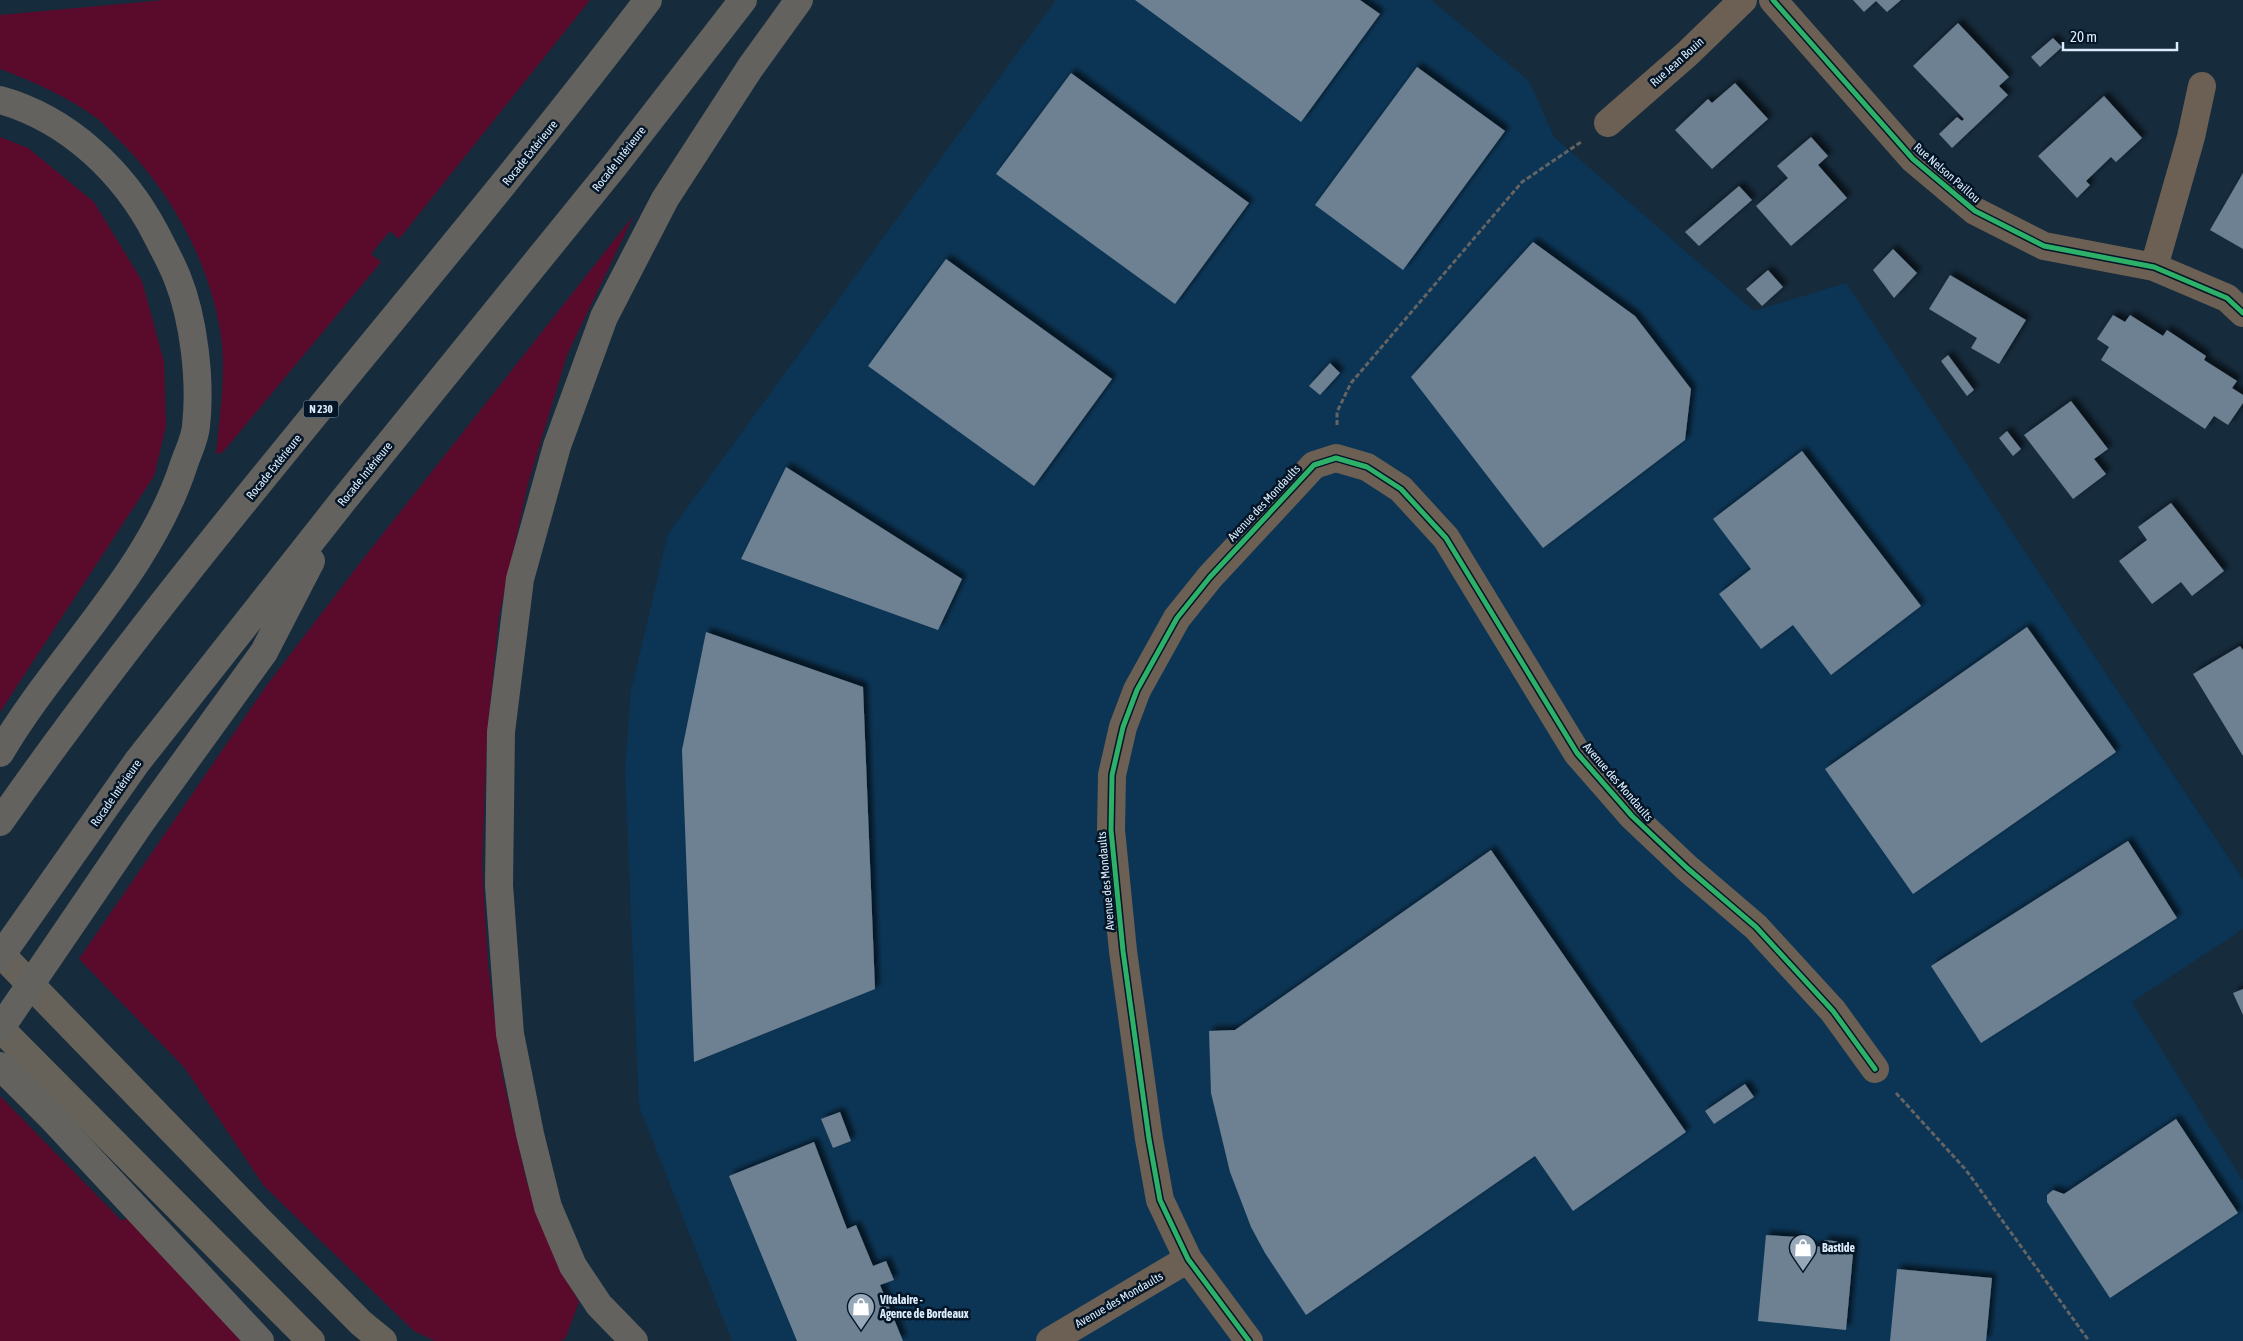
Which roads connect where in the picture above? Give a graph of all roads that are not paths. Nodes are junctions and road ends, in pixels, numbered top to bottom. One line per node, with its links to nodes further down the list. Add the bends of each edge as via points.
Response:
1 (648, 0): 13 (highway, Rocade Extérieure / N 230, via 567,107 184,576)
2 (743, 0): 11 (highway, Rocade Intérieure, via 609,173)
3 (798, 0): 23 (highway, via 665,199 604,318 557,446 520,579 502,722 499,885 510,1034 530,1134 548,1206 573,1266 599,1305)
4 (1743, 0): 8 (street, Rue Jean Bouin)
5 (1773, 0): 9 (street, Rue Nelson Paillou, via 1913,159 1975,211 2044,246)
6 (2202, 86): 9 (street)
7 (0, 100): 12 (highway, via 23,106 76,137 115,172 149,221 177,277 189,320 197,372 196,428 176,490 144,550)
8 (1608, 123)
9 (2154, 268): 10 (street, Rue Nelson Paillou, via 2227,298)
10 (2243, 313)
11 (342, 502): 14 (highway, Rocade Intérieure, via 137,762); 15 (highway, via 264,652 139,825)
12 (0, 753)
13 (0, 822)
14 (0, 955): 22 (main road, via 361,1323)
15 (0, 1029): 18 (main road)
16 (0, 1066): 18 (highway)
17 (1874, 1069): 19 (street, Avenue des Mondaults, via 1833,1011 1756,927 1632,816 1577,753 1446,538 1400,489 1367,467 1336,458 1314,465 1308,471 1210,577 1177,618 1138,690 1123,727 1112,775 1111,830 1122,942 1149,1139 1160,1200)
18 (58, 1106): 20 (highway); 21 (main road)
19 (1188, 1259): 24 (street, Avenue des Mondaults); 25 (street, Avenue des Mondaults)
20 (260, 1341)
21 (311, 1341)
22 (383, 1341)
23 (634, 1341)
24 (1050, 1341)
25 (1249, 1341)

